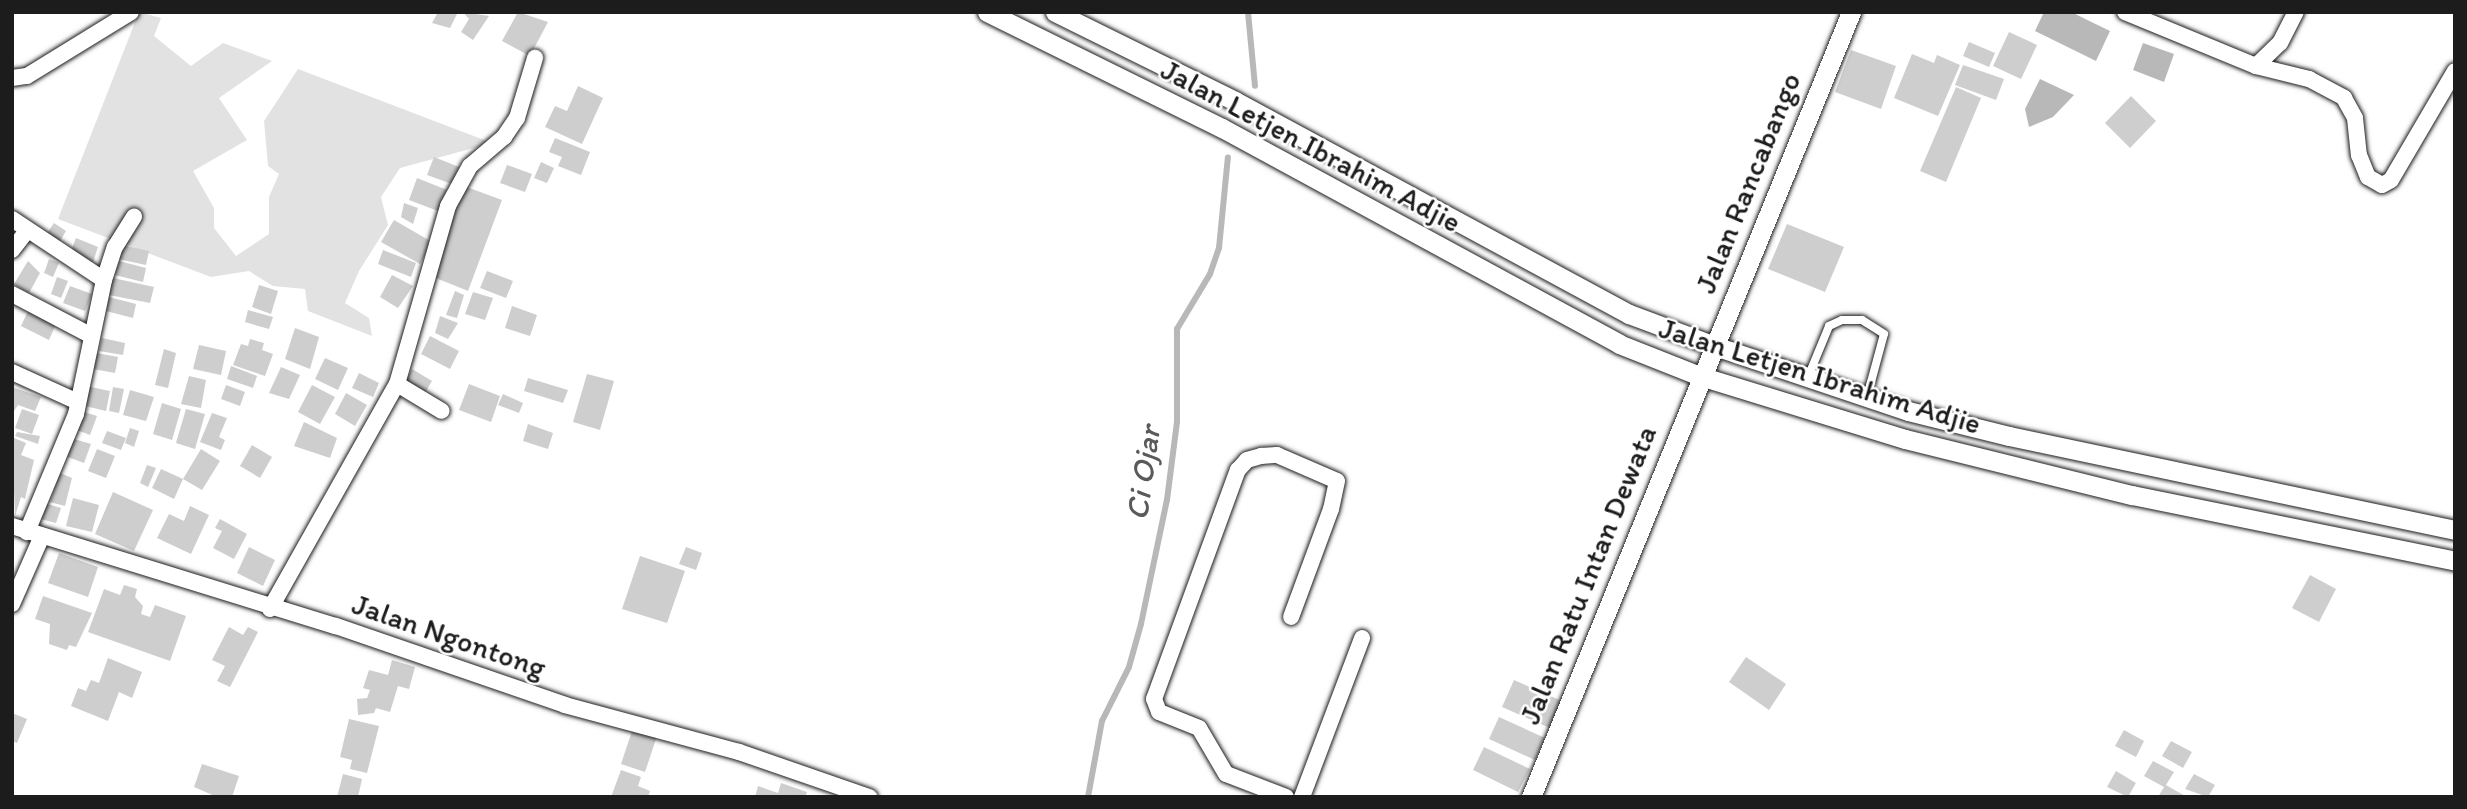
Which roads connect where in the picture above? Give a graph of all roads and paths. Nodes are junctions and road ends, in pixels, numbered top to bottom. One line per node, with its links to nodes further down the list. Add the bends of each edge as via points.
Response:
1 (131, 12): 11 (street)
2 (987, 12): 7 (street, Jalan Letjen Ibrahim Adjie)
3 (1851, 12): 20 (street, Jalan Rancabango)
4 (2125, 12): 9 (street)
5 (2296, 12): 9 (street, via 2280,43)
6 (1061, 15): 7 (street); 20 (street, Jalan Letjen Ibrahim Adjie, via 1235,101 1629,314)
7 (1055, 48): 22 (street, Jalan Letjen Ibrahim Adjie, via 1222,128 1619,344)
8 (535, 58): 24 (street, via 517,118 504,137 470,166 448,206)
9 (2256, 66): 10 (street, via 2309,79 2344,98 2355,118 2359,155 2368,177 2382,185 2391,180)
10 (2455, 71)
11 (20, 77): 12 (street)
12 (12, 89)
13 (134, 216): 17 (street)
14 (12, 219): 15 (street)
15 (26, 232): 16 (street); 17 (street)
16 (12, 250)
17 (104, 280): 19 (street)
18 (12, 294): 19 (street)
19 (92, 336): 26 (street)
20 (1712, 345): 22 (street, Jalan Rancabango); 23 (street, Jalan Letjen Ibrahim Adjie)
21 (12, 372): 26 (street)
22 (1700, 376): 29 (street, Jalan Letjen Ibrahim Adjie, via 1905,439); 40 (street, Jalan Ratu Intan Dewata)
23 (1808, 377): 25 (street, Jalan Letjen Ibrahim Adjie); 25 (lane, via 1829,326 1842,320 1862,320 1884,334)
24 (397, 384): 27 (street); 34 (street)
25 (1867, 397): 28 (street, Jalan Letjen Ibrahim Adjie)
26 (76, 401): 31 (street, via 76,414)
27 (442, 411)
28 (2141, 468): 29 (street); 30 (street, Jalan Letjen Ibrahim Adjie)
29 (2132, 495): 32 (street, Jalan Letjen Ibrahim Adjie)
30 (2455, 530)
31 (27, 531): 33 (street); 34 (street, Jalan Ngontong)
32 (2455, 561)
33 (12, 604)
34 (271, 609): 37 (street, Jalan Ngontong, via 336,626 565,705 739,752)
35 (1291, 617): 38 (street, via 1337,481 1277,455 1262,456 1247,460 1238,470 1154,699 1159,712 1199,728 1226,774)
36 (1362, 638): 39 (street)
37 (869, 797)
38 (1286, 797)
39 (1302, 797)
40 (1531, 797)

